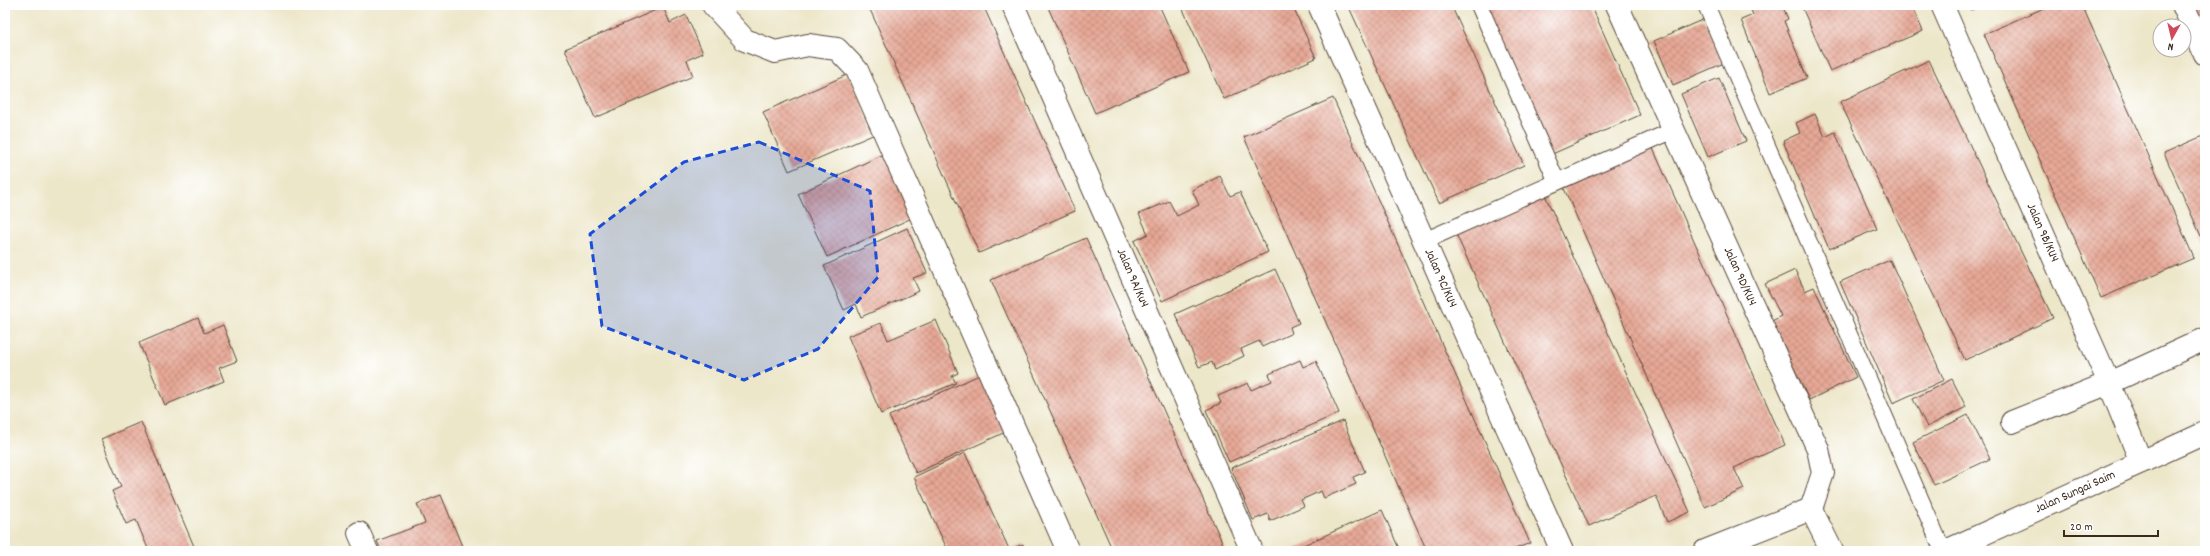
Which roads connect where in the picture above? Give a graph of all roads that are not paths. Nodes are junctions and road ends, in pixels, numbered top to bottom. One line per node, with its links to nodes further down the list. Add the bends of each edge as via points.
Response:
1 (713, 5): 19 (street, via 745,40 775,52 808,45 837,49 857,70)
2 (1013, 5): 20 (street, Jalan 9A/Ku4)
3 (1319, 5): 12 (street, Jalan 9C/KU4)
4 (1479, 5): 11 (lane)
5 (1617, 5): 10 (street, Jalan 9D/KU4)
6 (1706, 5): 24 (lane)
7 (1942, 5): 14 (street, Jalan 9B/KU4)
8 (2183, 5): 9 (street)
9 (2205, 54)
10 (1674, 130): 11 (lane); 18 (street, Jalan 9D/KU4, via 1818,449 1823,473)
11 (1556, 182): 12 (lane)
12 (1424, 241): 21 (street, Jalan 9C/KU4)
13 (2205, 340): 14 (street)
14 (2109, 383): 15 (street); 17 (street, Jalan 9B/KU4)
15 (2012, 422)
16 (2205, 433): 17 (street, Jalan Sungai Saim)
17 (2141, 462): 24 (street, Jalan Sungai Saim)
18 (1811, 509): 22 (street); 23 (street)
19 (1068, 551)
20 (1252, 551)
21 (1562, 551)
22 (1705, 551)
23 (1832, 551)
24 (1944, 551)

